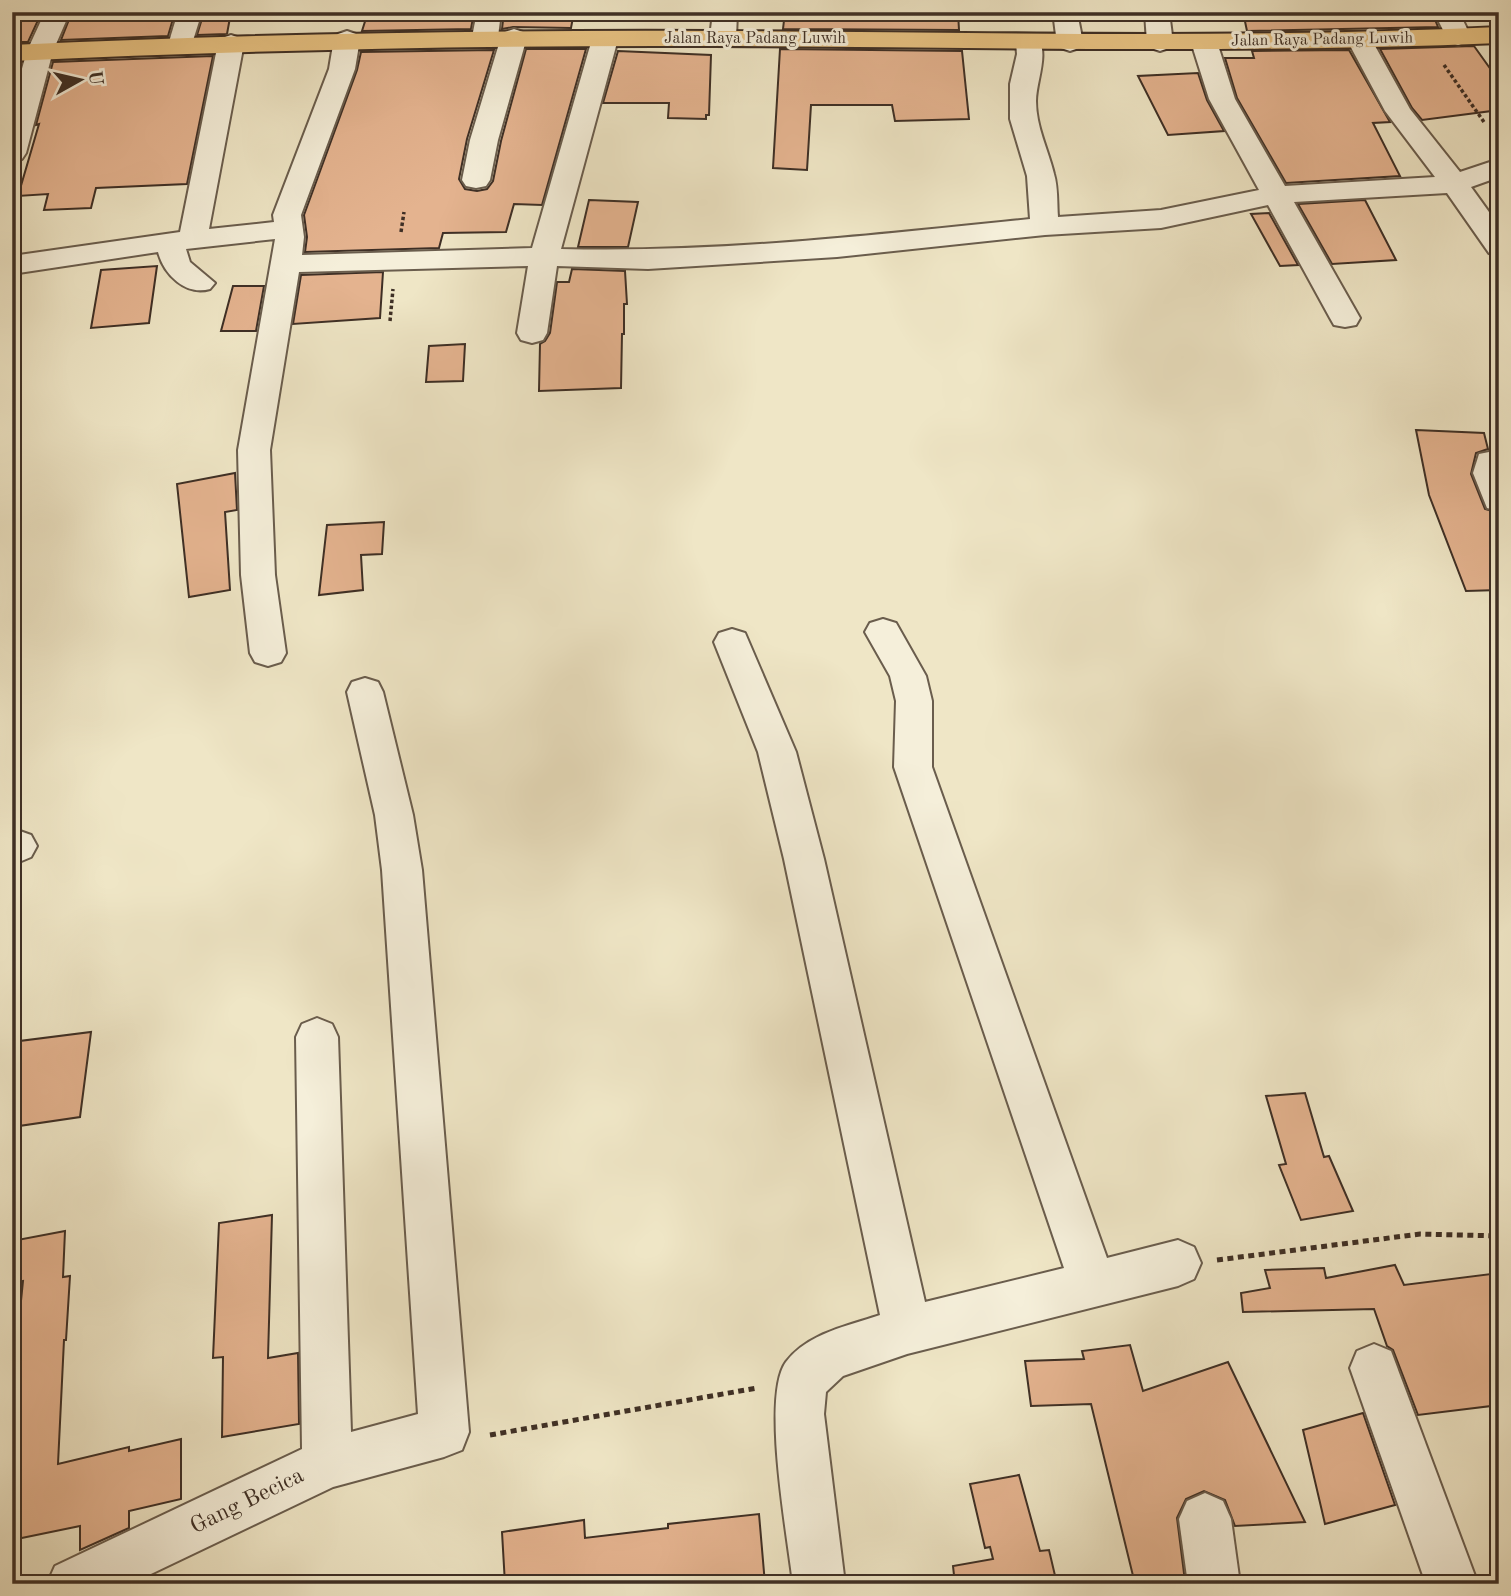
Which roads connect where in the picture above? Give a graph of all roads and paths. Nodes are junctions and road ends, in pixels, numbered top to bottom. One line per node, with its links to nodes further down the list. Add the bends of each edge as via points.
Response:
1 (41, 12): 24 (street, via 47,15)
2 (58, 12): 24 (street)
3 (190, 12): 23 (street)
4 (489, 12): 10 (street)
5 (725, 12): 13 (street)
6 (1065, 12): 21 (street)
7 (1157, 12): 22 (street)
8 (1446, 12): 12 (street)
9 (1499, 34): 12 (main road, Jalan Raya Padang Luwih)
10 (485, 37): 11 (main road, Jalan Raya Padang Luwih); 15 (main road, Jalan Raya Padang Luwih)
11 (514, 37): 16 (main road, Jalan Raya Padang Luwih); 28 (street)
12 (1458, 37): 14 (main road, Jalan Raya Padang Luwih)
13 (723, 38): 16 (main road, Jalan Raya Padang Luwih); 20 (main road, Jalan Raya Padang Luwih)
14 (1425, 38): 17 (main road, Jalan Raya Padang Luwih); 25 (path)
15 (347, 39): 19 (main road, Jalan Raya Padang Luwih); 32 (street, via 342,69 287,215)
16 (605, 39): 35 (street)
17 (1360, 40): 18 (main road, Jalan Raya Padang Luwih); 29 (street, via 1398,111)
18 (1204, 42): 22 (main road, Jalan Raya Padang Luwih); 30 (street, via 1222,99)
19 (231, 43): 23 (main road, Jalan Raya Padang Luwih); 33 (street)
20 (1029, 43): 21 (main road, Jalan Raya Padang Luwih); 31 (street, via 1023,119 1041,176)
21 (1070, 43): 22 (main road, Jalan Raya Padang Luwih)
22 (1160, 43)
23 (181, 44): 24 (main road, Jalan Raya Padang Luwih)
24 (27, 52): 26 (street)
25 (1484, 122)
26 (12, 153)
27 (1499, 167): 29 (street)
28 (476, 180)
29 (1455, 184): 30 (street); 34 (street)
30 (1276, 195): 31 (street, via 1161,219); 39 (street)
31 (1045, 226): 35 (street, via 715,256 648,260)
32 (287, 229): 33 (street); 36 (street)
33 (182, 240): 37 (street); 38 (street, via 173,262)
34 (1499, 247)
35 (545, 257): 36 (street); 40 (street)
36 (286, 264): 45 (street, via 254,450 258,575)
37 (12, 265)
38 (200, 283)
39 (1345, 318)
40 (532, 333)
41 (1499, 461): 42 (street, via 1491,462 1489,473)
42 (1499, 499)
43 (883, 632): 50 (street, via 908,677 914,701 913,768)
44 (732, 642): 51 (street, via 777,752)
45 (268, 653)
46 (365, 692): 54 (street, via 402,870)
47 (317, 1037): 55 (street, Gang Becica)
48 (1499, 1236): 49 (path, via 1420,1234)
49 (1178, 1263): 50 (street)
50 (1092, 1283): 51 (street)
51 (907, 1330): 53 (street, via 828,1357)
52 (1374, 1368): 60 (street)
53 (803, 1380): 54 (path, via 474,1438); 58 (street, via 799,1414)
54 (444, 1432): 55 (street)
55 (327, 1463): 57 (street, Gang Becica)
56 (1205, 1519): 59 (street)
57 (74, 1584)
58 (819, 1584)
59 (1214, 1584)
60 (1452, 1584)

